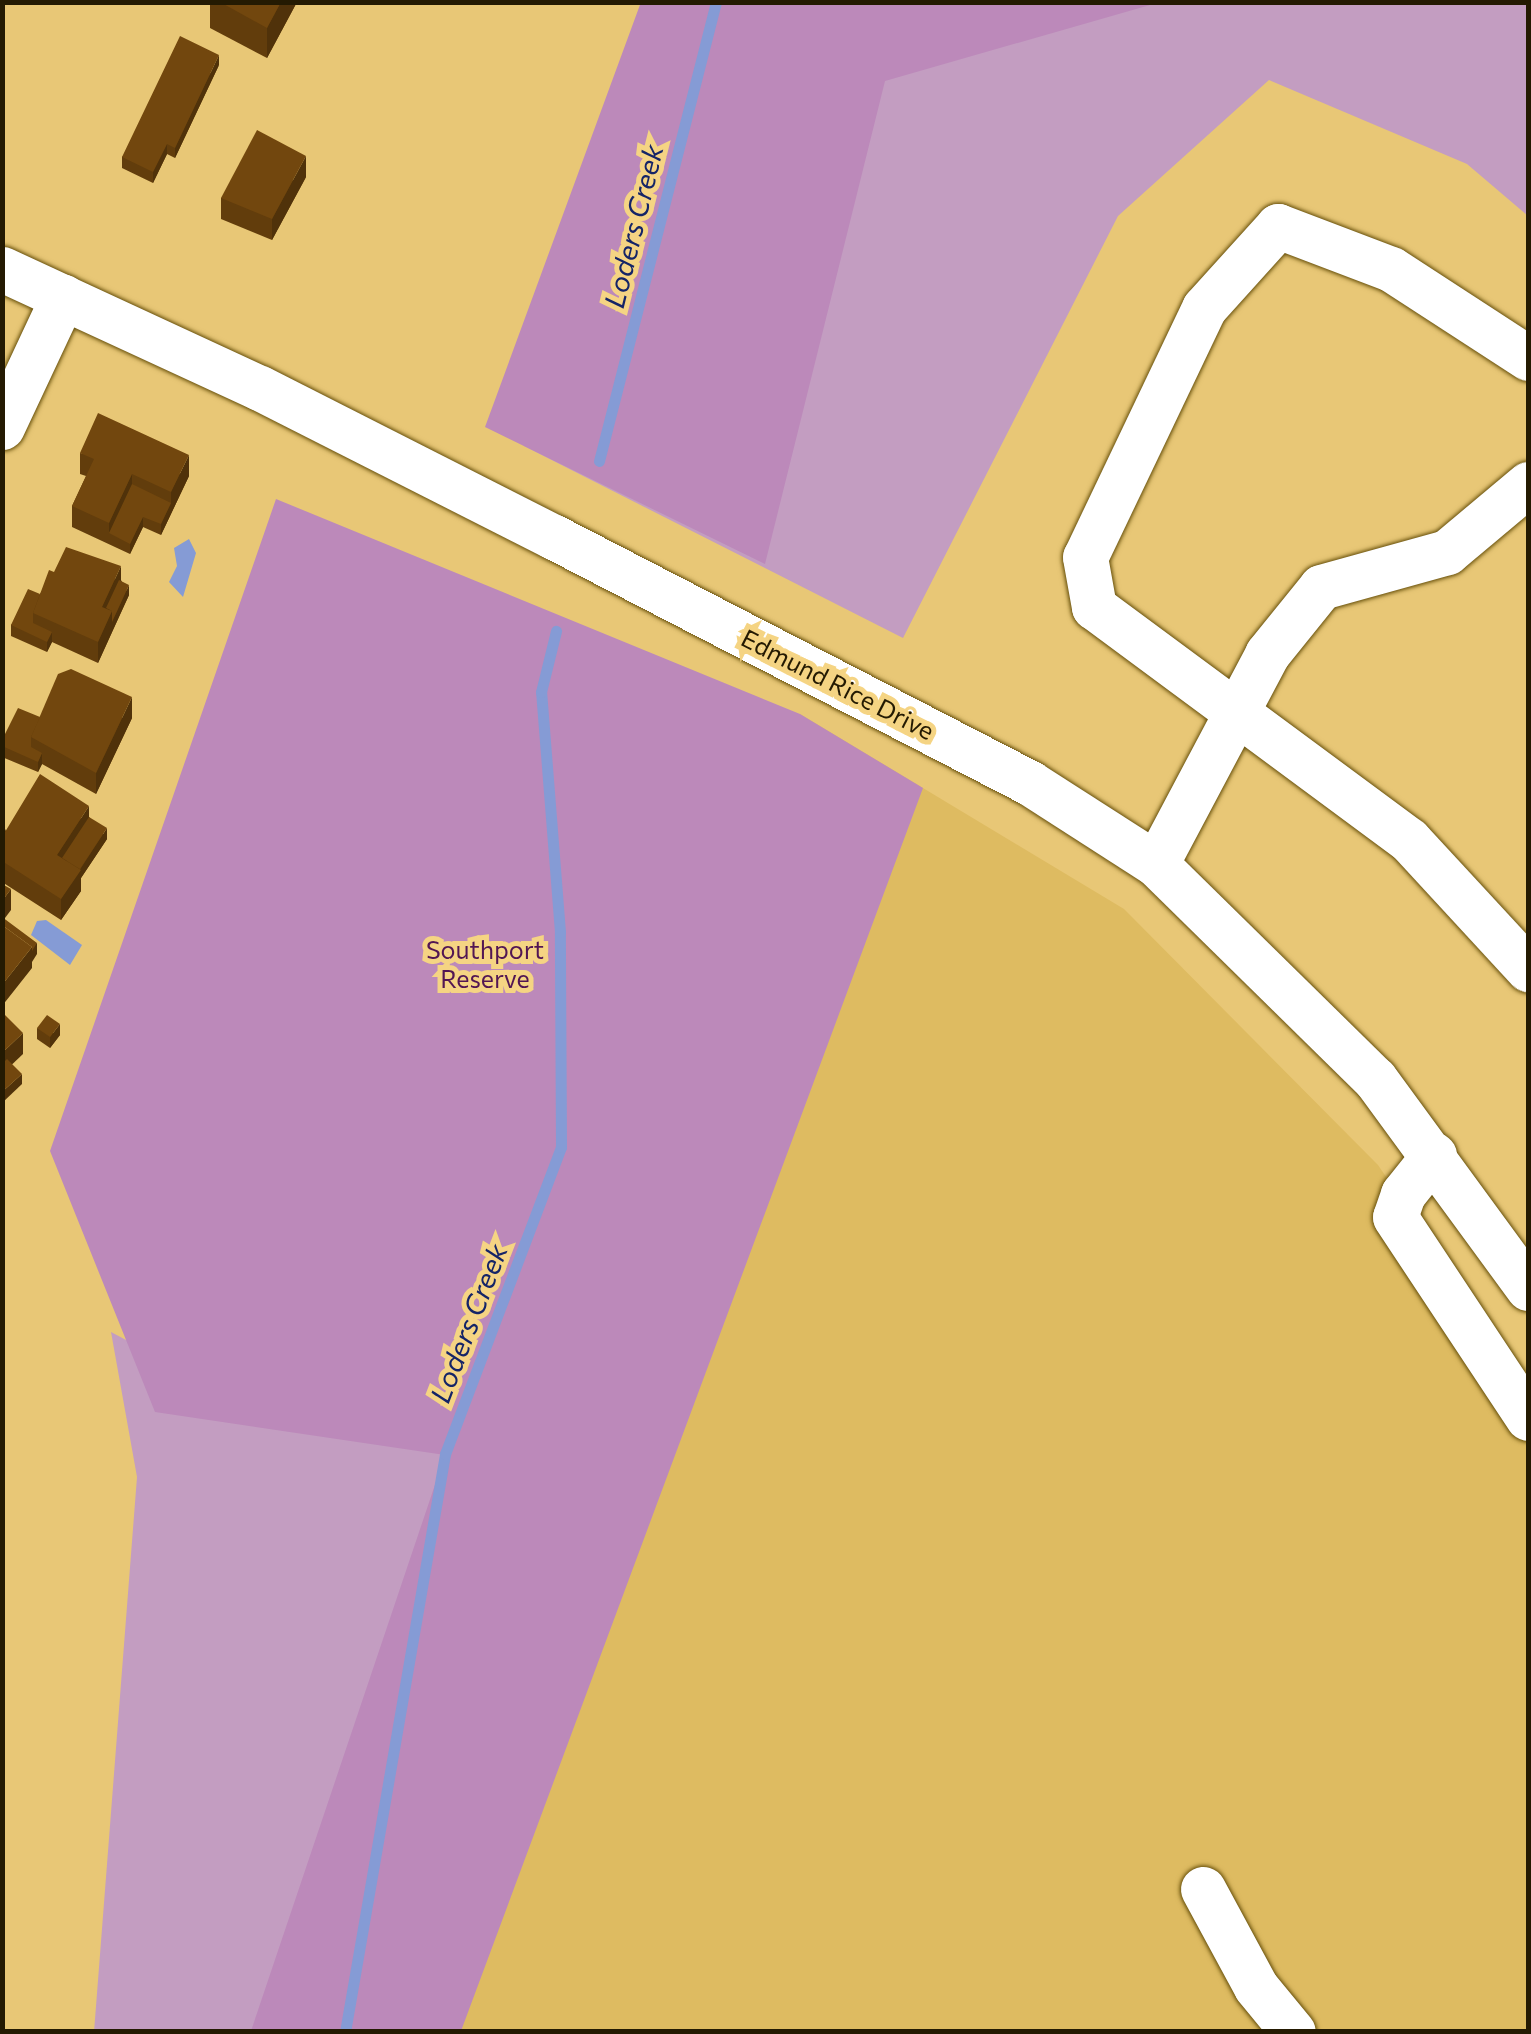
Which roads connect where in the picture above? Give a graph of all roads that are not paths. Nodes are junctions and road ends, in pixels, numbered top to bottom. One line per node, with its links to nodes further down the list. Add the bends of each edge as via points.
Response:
1 (2, 270): 2 (street, Edmund Rice Drive)
2 (62, 297): 4 (street); 7 (street, Edmund Rice Drive, via 260,388 1014,775)
3 (1528, 358): 6 (street, via 1391,269 1278,226 1204,308 1085,557 1094,606)
4 (2, 427)
5 (1528, 484): 6 (street, via 1447,552 1321,586 1266,654)
6 (1238, 710): 7 (street); 8 (street, via 1409,840)
7 (1156, 864): 9 (street, Edmund Rice Drive, via 1375,1079)
8 (1528, 969)
9 (1434, 1155): 10 (street, Edmund Rice Drive); 11 (street, via 1402,1194 1395,1217)
10 (1523, 1266)
11 (1528, 1418)
12 (1203, 1889): 13 (street, via 1256,1987)
13 (1293, 2032)

